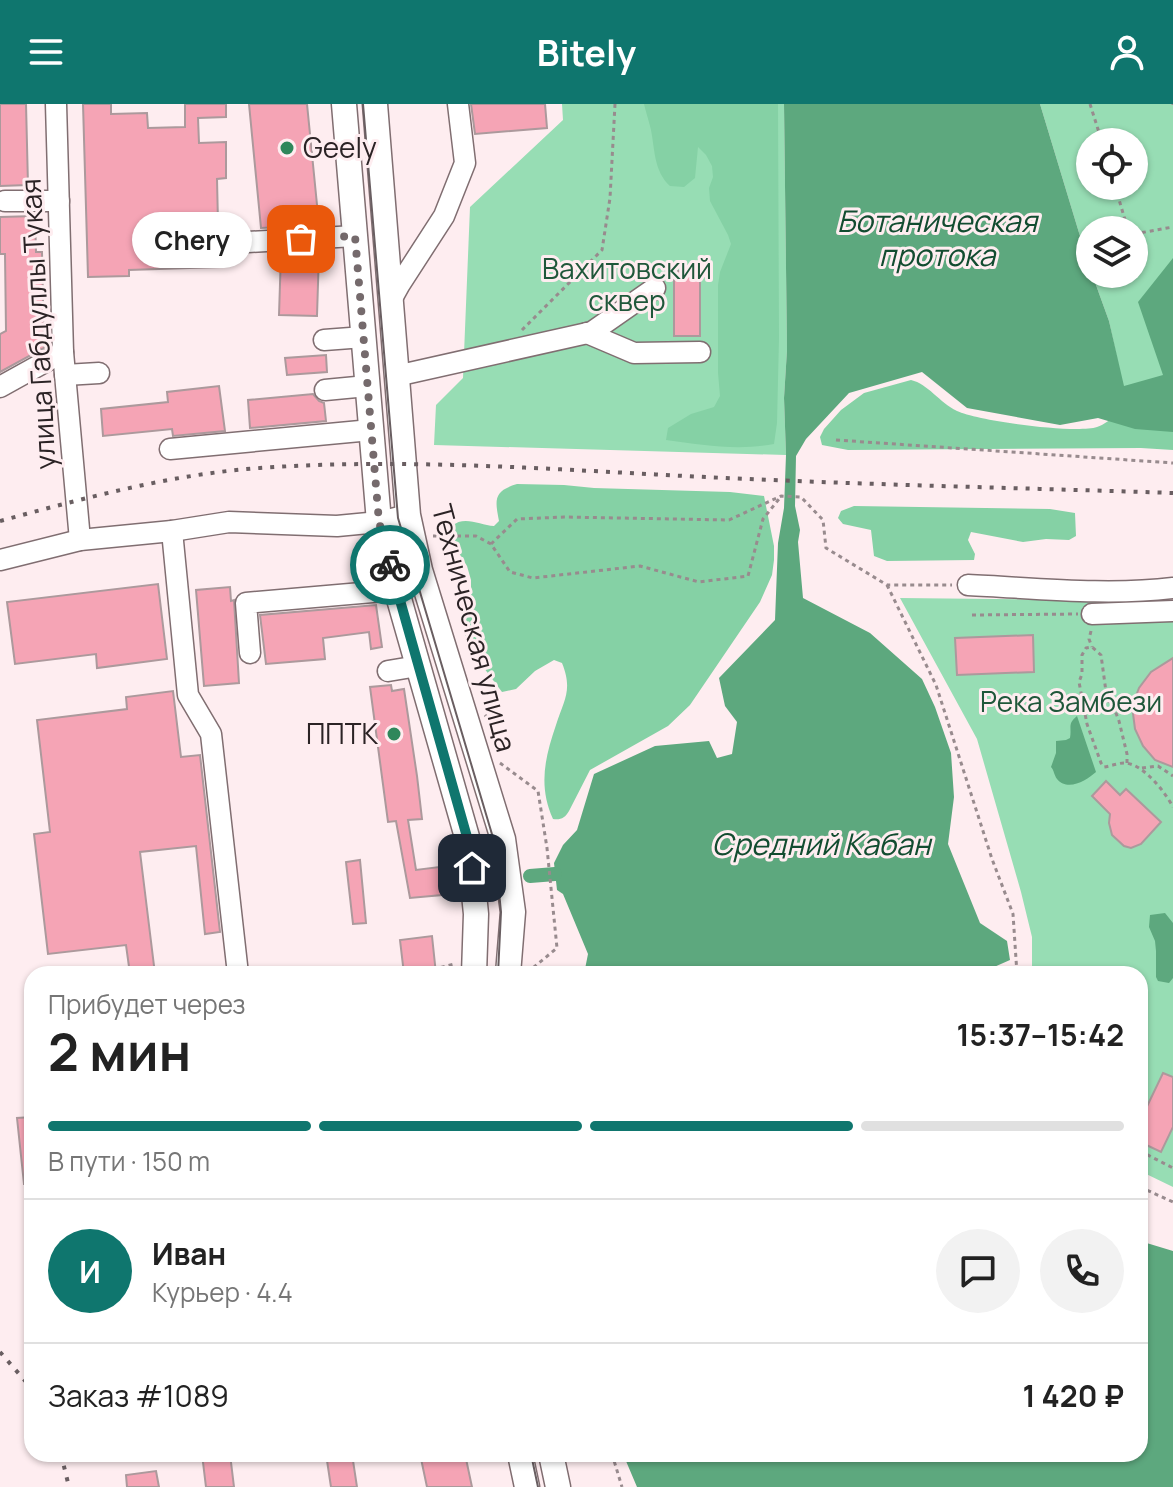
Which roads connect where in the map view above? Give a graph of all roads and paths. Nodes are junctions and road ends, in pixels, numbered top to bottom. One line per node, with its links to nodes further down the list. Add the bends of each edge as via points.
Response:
1 (56, 104): 9 (street, улица Габдуллы Тукая)
2 (344, 104): 12 (main road)
3 (375, 104): 15 (main road, Техническая улица)
4 (458, 104): 15 (street, via 465,163 444,216)
5 (615, 104): 16 (path, via 602,250)
6 (1090, 104): 7 (path)
7 (1098, 128)
8 (5, 201): 9 (street)
9 (59, 201): 20 (street, улица Габдуллы Тукая)
10 (1173, 227): 11 (path)
11 (1148, 231)
12 (355, 236): 13 (street); 18 (main road)
13 (248, 242)
14 (655, 288): 17 (street)
15 (390, 302): 24 (main road, Техническая улица)
16 (519, 332)
17 (587, 333): 21 (street, via 634,353); 24 (street)
18 (364, 337): 19 (street); 25 (main road)
19 (324, 340)
20 (63, 352): 23 (street, улица Габдуллы Тукая); 26 (street)
21 (700, 352)
22 (99, 373): 23 (street)
23 (65, 375): 36 (street, улица Габдуллы Тукая)
24 (396, 376): 34 (main road, Техническая улица)
25 (367, 386): 27 (street); 28 (main road)
26 (0, 387)
27 (325, 390)
28 (371, 430): 30 (street); 33 (main road)
29 (836, 440): 31 (path)
30 (170, 449)
31 (1173, 463)
32 (781, 496): 37 (path, via 729,520 517,519); 37 (path, via 763,519 748,576 699,582 640,566 533,578 510,572); 39 (path, via 801,497 823,520 826,548)
33 (379, 522): 34 (street); 35 (street, via 229,522); 42 (main road)
34 (415, 526): 37 (path, via 476,536); 58 (main road, Техническая улица, via 420,570 503,839 513,912)
35 (172, 531): 36 (street); 56 (street, via 188,695 211,734)
36 (80, 540): 38 (street)
37 (491, 544)
38 (0, 560)
39 (887, 585): 40 (path); 60 (path, via 936,685 1013,914)
40 (968, 585): 41 (street)
41 (1173, 588)
42 (396, 590): 46 (street, via 246,603); 47 (main road)
43 (1173, 611): 44 (street)
44 (1092, 614): 45 (path)
45 (972, 615)
46 (250, 653)
47 (418, 666): 48 (street); 57 (main road, via 469,844 476,914)
48 (388, 671)
49 (481, 709): 50 (path, via 491,722)
50 (500, 763): 53 (path); 59 (path, via 538,791 557,948)
51 (1127, 763): 51 (path, via 1119,721 1107,699 1101,655 1086,648 1079,682 1087,724 1104,767); 52 (path)
52 (1142, 768): 54 (path, via 1158,766); 55 (path)
53 (503, 776)
54 (1173, 776)
55 (1173, 807)
56 (237, 966)
57 (466, 966)
58 (509, 966)
59 (535, 966)
60 (1016, 966)
61 (1148, 1155): 62 (path)
62 (1173, 1168)
63 (1148, 1191): 64 (path)
64 (1173, 1202)
65 (522, 1462): 68 (main road)
66 (553, 1462): 69 (main road)
67 (614, 1462): 70 (path)
68 (527, 1487)
69 (558, 1487)
70 (622, 1487)

